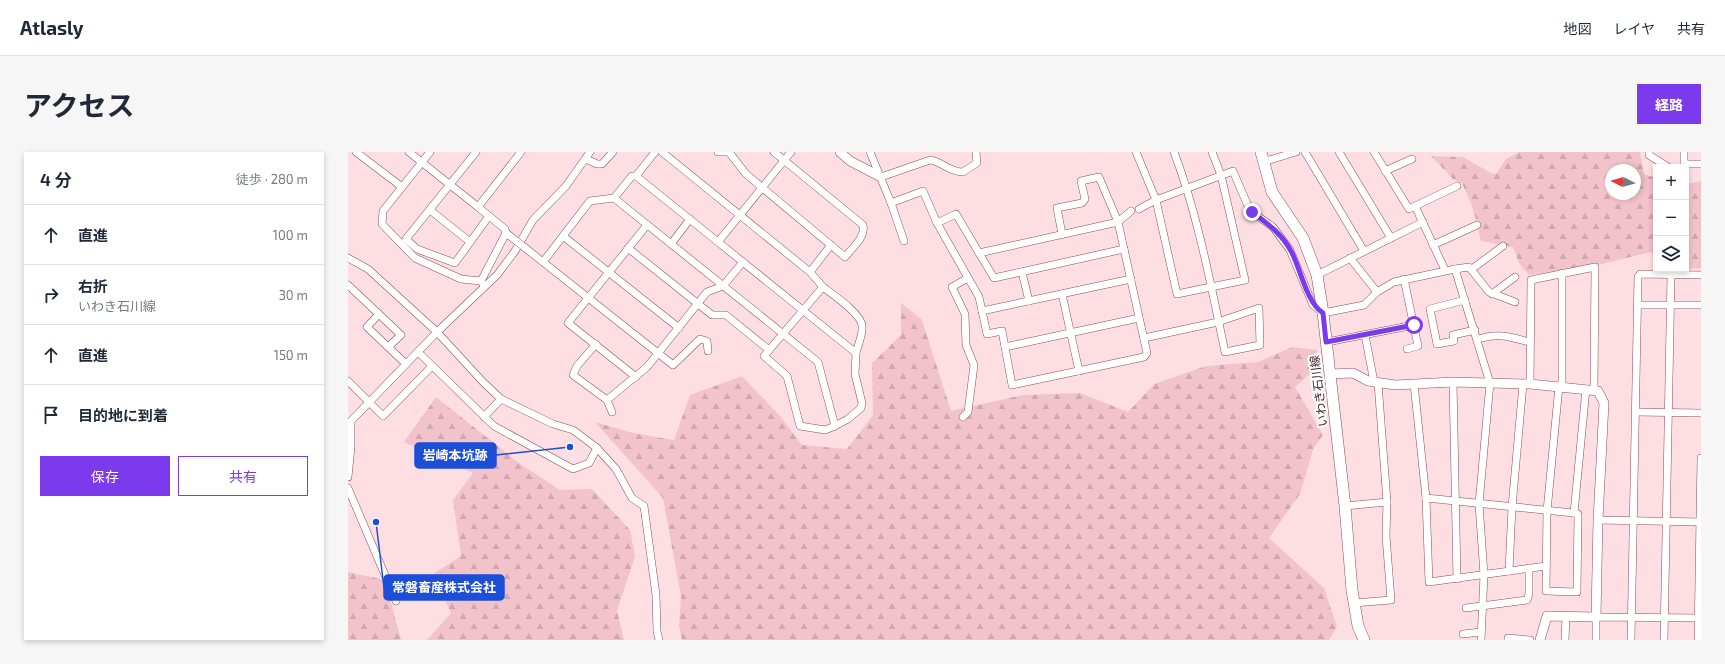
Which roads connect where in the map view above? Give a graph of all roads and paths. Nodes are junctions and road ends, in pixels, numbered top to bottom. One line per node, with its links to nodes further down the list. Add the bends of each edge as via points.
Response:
1 (356, 152): 41 (street)
2 (409, 152): 29 (street)
3 (430, 152): 29 (street)
4 (476, 152): 39 (street)
5 (521, 152): 48 (street)
6 (590, 152): 28 (street)
7 (613, 152): 28 (street, via 602,164)
8 (655, 152): 37 (street)
9 (662, 152): 52 (street)
10 (718, 152): 11 (street)
11 (729, 152): 42 (street, via 746,174)
12 (774, 152): 30 (street)
13 (791, 152): 30 (street)
14 (840, 152): 38 (street)
15 (870, 152): 38 (street)
16 (976, 152): 38 (street, via 976,164 963,172 951,170 935,160 930,160)
17 (1136, 152): 45 (street)
18 (1174, 152): 43 (street)
19 (1212, 152): 36 (street)
20 (1296, 152): 26 (street)
21 (1305, 152): 73 (street)
22 (1340, 152): 63 (street)
23 (1374, 152): 35 (street)
24 (1649, 152): 31 (street, via 1649,155)
25 (1684, 152): 32 (street)
26 (1262, 157): 86 (main road, いわき石川線, via 1272,192 1303,238)
27 (1412, 158): 35 (street)
28 (586, 159): 96 (street, via 566,186 533,220 509,260)
29 (422, 162): 39 (street); 41 (street)
30 (783, 162): 42 (street); 68 (street, via 863,225 862,236 845,257)
31 (1663, 164)
32 (1684, 164)
33 (1701, 164): 34 (street)
34 (1689, 165)
35 (1385, 171): 47 (street, via 1409,209)
36 (1221, 175): 43 (street); 98 (street, via 1245,280); 112 (street, via 1233,171 1248,206 1252,212 1273,227 1290,250 1314,305)
37 (636, 176): 44 (street, via 632,176); 54 (street)
38 (881, 177): 46 (street)
39 (450, 185): 48 (street); 50 (street)
40 (1457, 186): 47 (street)
41 (402, 187): 93 (street, via 383,211 382,224 415,258 461,279)
42 (762, 188): 52 (street); 68 (street)
43 (1188, 188): 45 (street); 98 (street)
44 (614, 198): 58 (street); 62 (street, via 590,201)
45 (1156, 200): 49 (street); 98 (street, via 1177,294)
46 (891, 203): 57 (street, via 923,191); 64 (street)
47 (1415, 206): 56 (street)
48 (478, 207): 53 (street)
49 (1139, 209)
50 (430, 210): 65 (street); 65 (street, via 406,239 417,249 455,263)
51 (1131, 211): 55 (street)
52 (740, 215): 66 (street); 82 (street)
53 (490, 216): 60 (street, via 505,229); 65 (street)
54 (690, 218): 66 (street); 67 (street)
55 (1118, 222): 61 (street); 61 (street, via 1099,177 1082,181 1085,199 1082,203 1057,208); 72 (street)
56 (1423, 222): 63 (street); 69 (street)
57 (938, 223): 74 (street, via 956,214); 90 (street)
58 (647, 225): 67 (street); 71 (street)
59 (1477, 225): 69 (street)
60 (506, 233): 77 (street, bridge); 93 (street)
61 (1062, 234): 74 (street)
62 (563, 236): 77 (street); 84 (street)
63 (1391, 238): 73 (street)
64 (904, 241)
65 (470, 242)
66 (718, 242): 78 (street)
67 (671, 244): 95 (street)
68 (831, 245): 82 (street)
69 (1433, 245): 81 (street)
70 (1503, 246): 80 (street)
71 (628, 248): 84 (street); 106 (street)
72 (1124, 249): 83 (street); 91 (street)
73 (1364, 251): 76 (street)
74 (980, 253): 83 (street, via 994,278)
75 (348, 258): 119 (street, via 368,269)
76 (1350, 258): 86 (street); 99 (street)
77 (542, 262): 102 (street)
78 (743, 262): 95 (street); 110 (street)
79 (1454, 269): 80 (street); 81 (street); 103 (street)
80 (1472, 269): 101 (street)
81 (1445, 270): 92 (street)
82 (810, 272): 97 (street)
83 (1022, 272): 104 (street)
84 (608, 273): 102 (street); 117 (street)
85 (1562, 273): 126 (street, via 1531,280); 147 (street); 148 (street, via 1595,267)
86 (1317, 275): 112 (main road, いわき石川線)
87 (1671, 275): 88 (street); 107 (street, via 1640,274); 108 (street)
88 (1701, 275)
89 (1515, 277): 101 (street)
90 (968, 278): 111 (street, via 979,297); 157 (street, via 952,287 965,314 966,345 974,364 968,412)
91 (1131, 279): 100 (street); 114 (street)
92 (1404, 279): 99 (street); 116 (street)
93 (481, 281): 96 (street)
94 (348, 285): 113 (street)
95 (723, 286): 106 (street, via 708,292); 121 (street)
96 (485, 287): 119 (street)
97 (823, 287): 110 (street); 134 (street, via 861,321)
98 (1210, 287): 115 (street)
99 (1377, 292): 112 (street, via 1364,305)
100 (1062, 294): 104 (street); 120 (street)
101 (1492, 294): 105 (street)
102 (588, 298): 127 (street, via 568,323); 135 (street)
103 (1465, 300): 118 (street); 118 (street, via 1430,309 1437,344 1454,341 1453,335)
104 (1029, 301): 111 (street)
105 (1515, 302)
106 (698, 304): 117 (street); 131 (street, via 712,315 726,315)
107 (1638, 305): 108 (street); 153 (street)
108 (1671, 305): 109 (street); 154 (street)
109 (1701, 305)
110 (803, 310): 121 (street); 134 (street)
111 (982, 312): 129 (street, via 987,334 1002,331)
112 (1323, 313): 125 (main road, いわき石川線)
113 (379, 314): 128 (street, via 367,327); 128 (street, via 401,335)
114 (1139, 318): 120 (street); 123 (street)
115 (1218, 322): 115 (street, via 1259,308 1260,345 1225,352); 123 (street)
116 (1414, 325): 122 (street); 130 (street, via 1418,346)
117 (679, 328): 135 (street)
118 (1475, 330): 124 (street)
119 (437, 332): 133 (street); 149 (street)
120 (1071, 332): 129 (street); 138 (street)
121 (783, 334): 131 (street); 159 (street, via 818,362)
122 (1365, 334): 125 (street); 142 (street)
123 (1144, 338): 138 (street, via 1147,352 1144,357)
124 (1478, 339): 126 (street, via 1505,335); 144 (street)
125 (1326, 342): 139 (main road, いわき石川線)
126 (1529, 342): 146 (street)
127 (596, 344): 140 (street); 150 (street, via 577,366 574,375)
128 (388, 347): 136 (street)
129 (1005, 347): 138 (street, via 1012,385)
130 (1407, 348)
131 (769, 350): 159 (street, via 764,356 787,376 800,426 825,430)
132 (708, 351): 135 (street, via 707,341 700,339 673,365)
133 (418, 352): 136 (street); 137 (street)
134 (856, 353): 159 (street, via 855,374 861,408)
135 (659, 354): 140 (street)
136 (406, 364): 151 (street)
137 (432, 366): 151 (street, via 384,416); 156 (street)
138 (1079, 370)
139 (1330, 374): 142 (street, via 1352,373); 168 (main road, いわき石川線)
140 (636, 377): 150 (street)
141 (348, 381): 151 (street)
142 (1376, 382): 145 (street, via 1395,386); 166 (street)
143 (1453, 382): 144 (street); 145 (street); 165 (street)
144 (1490, 383): 146 (street); 167 (street)
145 (1414, 384): 164 (street)
146 (1526, 384): 147 (street); 169 (street)
147 (1560, 386): 148 (street); 170 (street)
148 (1590, 389): 171 (street); 172 (street, via 1602,396 1604,403)
149 (501, 399): 156 (street); 160 (street, via 553,424 573,430)
150 (606, 400): 152 (street)
151 (368, 402): 158 (street)
152 (612, 412)
153 (1636, 412): 154 (street); 173 (street)
154 (1669, 413): 155 (street); 174 (street)
155 (1701, 413)
156 (484, 417): 160 (street, via 494,426 572,469 589,463)
157 (963, 417)
158 (350, 422): 162 (street)
159 (835, 426)
160 (597, 448): 192 (street, via 616,469 632,498 644,506 656,595)
161 (1701, 458): 175 (street)
162 (348, 477)
163 (348, 488): 181 (street)
164 (1426, 498): 165 (street); 180 (street, via 1429,582)
165 (1454, 501): 167 (street); 180 (street)
166 (1387, 502): 168 (street); 182 (street, via 1386,536 1390,600)
167 (1479, 504): 169 (street); 179 (street)
168 (1345, 506): 182 (main road, いわき石川線)
169 (1512, 507): 170 (street); 178 (street)
170 (1547, 511): 171 (street); 176 (street)
171 (1574, 513): 176 (street, via 1578,514 1577,592 1546,591)
172 (1598, 520): 173 (street); 186 (street)
173 (1634, 521): 174 (street); 187 (street)
174 (1667, 522): 175 (street); 188 (street)
175 (1700, 522): 189 (street)
176 (1546, 566): 177 (street)
177 (1529, 568): 178 (street); 183 (street, via 1527,600)
178 (1509, 571): 179 (street)
179 (1484, 575): 180 (street); 183 (street)
180 (1457, 579)
181 (396, 601)
182 (1354, 603): 193 (main road, いわき石川線, via 1358,626)
183 (1482, 606): 184 (street); 190 (street)
184 (1466, 608)
185 (1566, 616): 186 (street); 197 (street, via 1546,616); 198 (street)
186 (1596, 617): 187 (street); 199 (street)
187 (1632, 617): 188 (street); 200 (street)
188 (1665, 618): 189 (street); 201 (street)
189 (1700, 618): 202 (street)
190 (1481, 632): 191 (street); 194 (street)
191 (1463, 634)
192 (658, 640)
193 (1364, 640)
194 (1481, 640)
195 (1508, 640): 196 (street)
196 (1530, 640)
197 (1540, 640)
198 (1566, 640)
199 (1596, 640)
200 (1631, 640)
201 (1664, 640)
202 (1698, 640)

